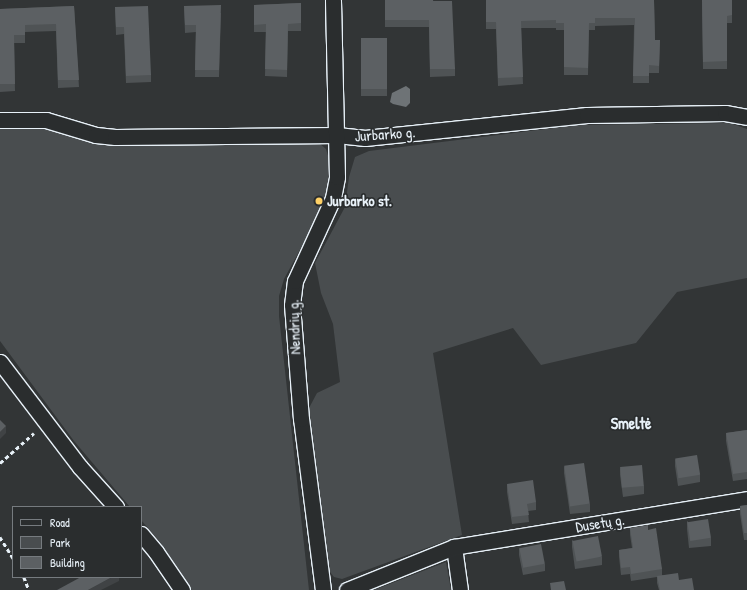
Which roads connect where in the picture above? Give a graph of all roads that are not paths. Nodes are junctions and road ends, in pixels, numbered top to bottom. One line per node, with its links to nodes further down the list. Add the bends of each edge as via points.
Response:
1 (333, 0): 4 (street, Nendrių g.)
2 (747, 117): 4 (street, Jurbarko g., via 725,113 587,116 365,138)
3 (0, 120): 4 (street, Jurbarko g., via 46,120 96,135 115,137)
4 (336, 135): 11 (street, Nendrių g., via 337,177 333,198 304,257 295,281 292,305 301,419)
5 (0, 362): 7 (street, via 80,467)
6 (747, 499): 9 (street, Dusetų g.)
7 (115, 506)
8 (142, 535): 10 (street)
9 (454, 547): 12 (street, Dusetų g.); 13 (street)
10 (182, 590)
11 (323, 590)
12 (347, 590)
13 (460, 590)

